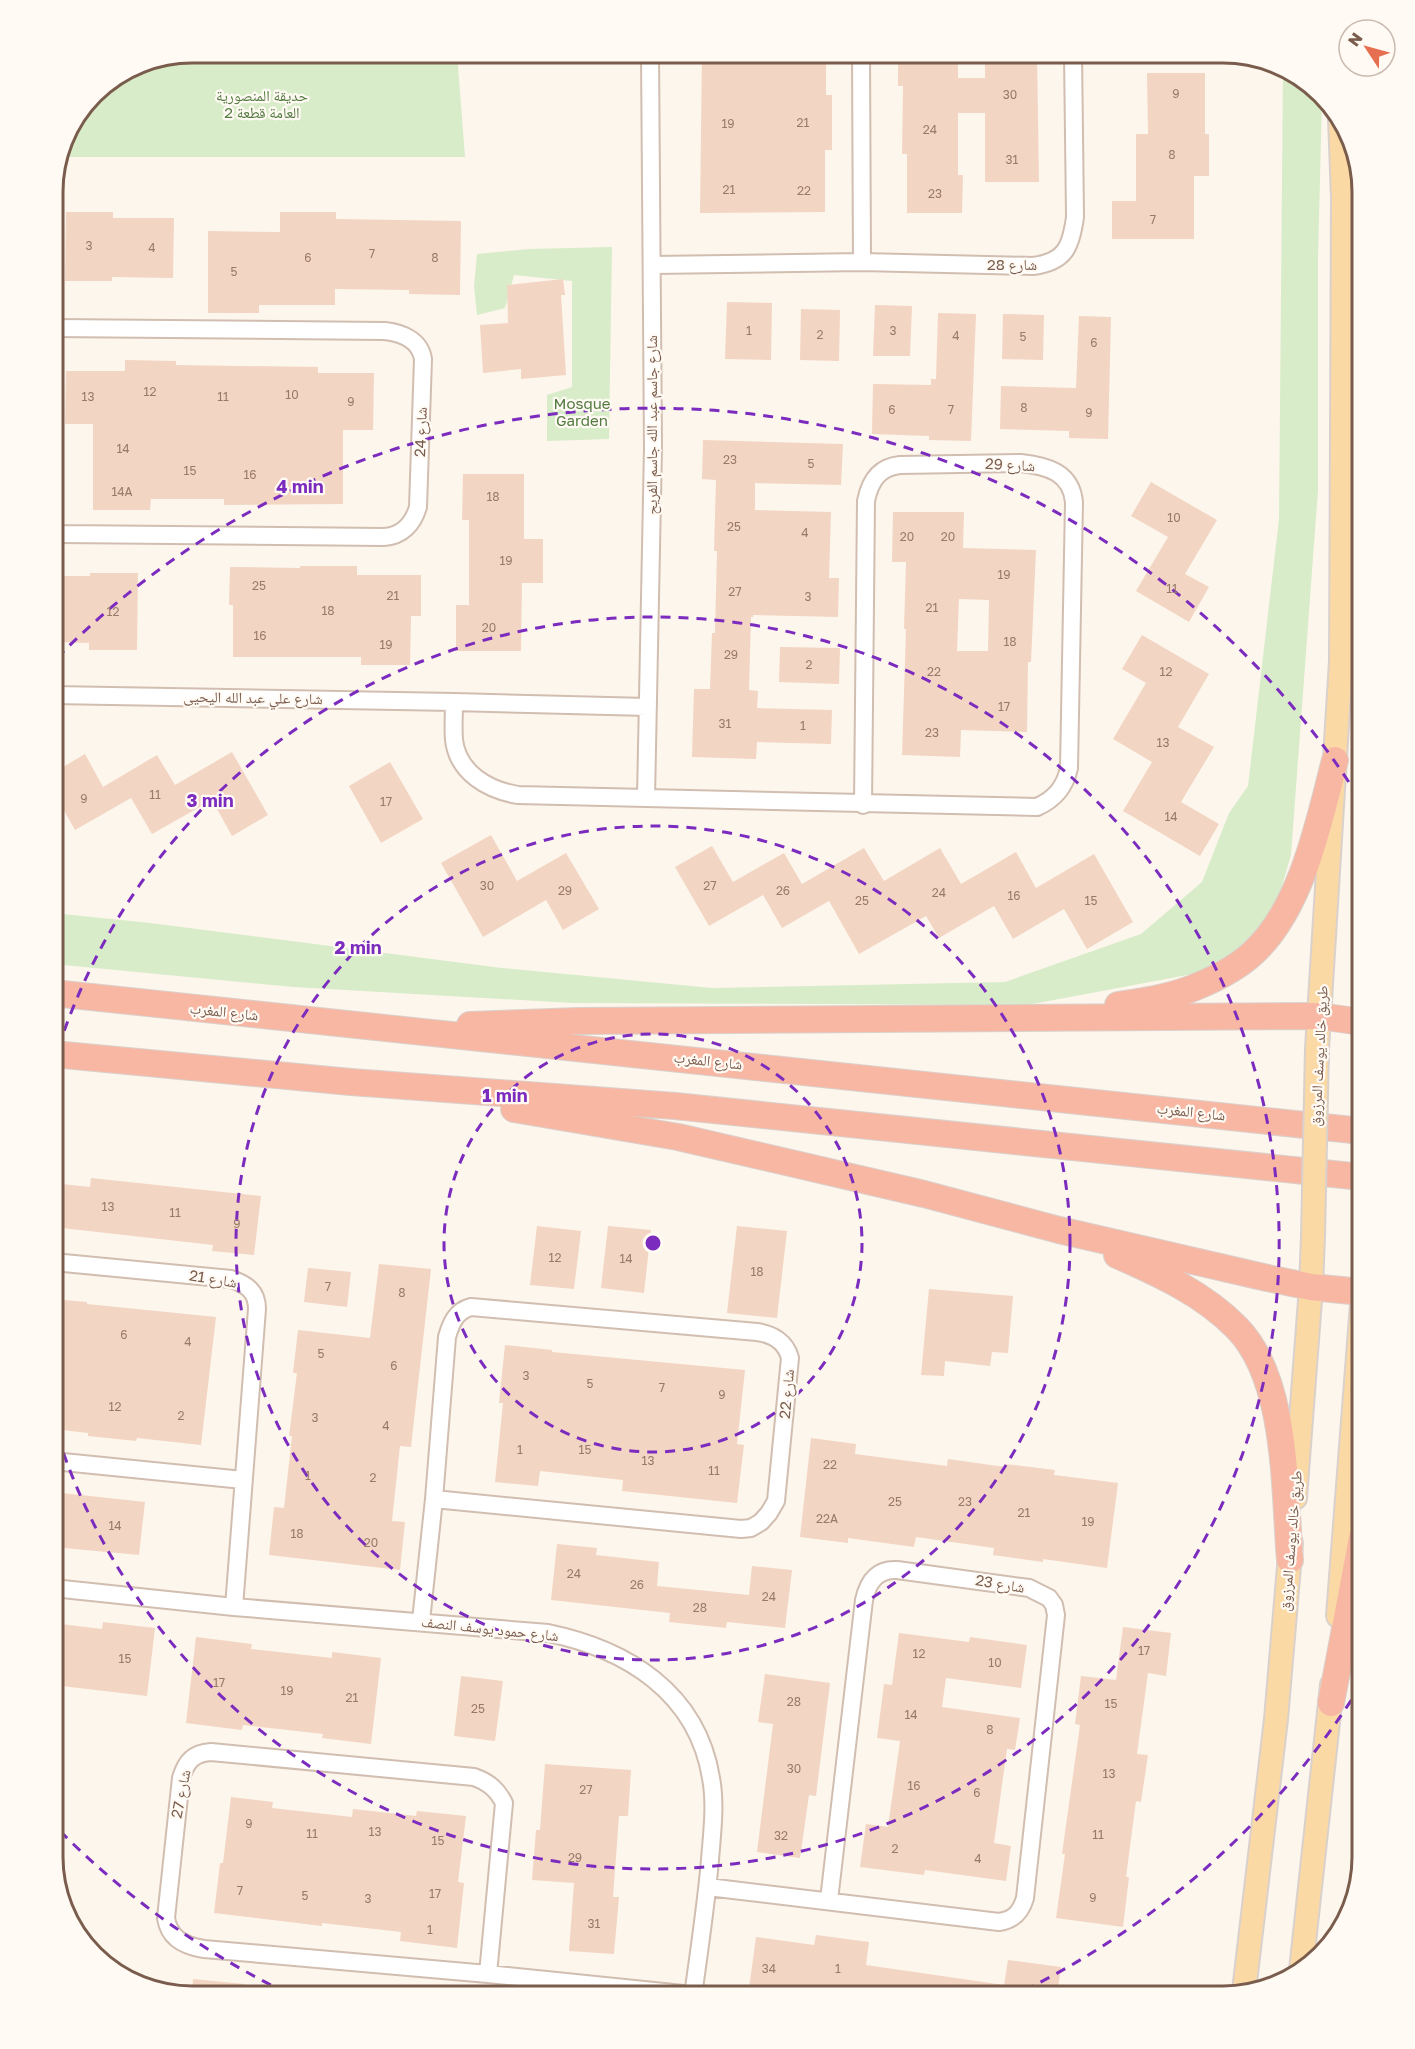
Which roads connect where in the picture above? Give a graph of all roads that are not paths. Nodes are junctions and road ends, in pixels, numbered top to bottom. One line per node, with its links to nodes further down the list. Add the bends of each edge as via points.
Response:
1 (650, 63): 6 (street, شارع جاسم عبد الله جاسم الفريح)
2 (861, 63): 5 (street)
3 (1073, 63): 5 (street, شارع 28, via 1075,217 1070,244 1061,256 1033,266)
4 (1341, 140): 12 (main road, طريق خالد يوسف المرزوق, via 1341,661)
5 (862, 262): 6 (street, شارع 28)
6 (652, 265): 11 (street, شارع جاسم عبد الله جاسم الفريح)
7 (63, 328): 8 (street, شارع 24, via 385,331 401,334 413,342 423,359 418,507 399,534)
8 (63, 534)
9 (63, 695): 10 (street, شارع علي عبد الله اليحيى)
10 (454, 702): 11 (street, شارع علي عبد الله اليحيى); 13 (street, via 454,738 459,757 471,773 491,788 518,795)
11 (648, 707): 13 (street, شارع جاسم عبد الله جاسم الفريح)
12 (1335, 760): 16 (main road, طريق خالد يوسف المرزوق); 17 (highway, via 1314,838 1289,904 1255,952 1219,977 1179,993)
13 (646, 798): 14 (street, شارع 29)
14 (863, 805): 14 (street, شارع 29, via 1028,809 1051,800 1063,786 1069,768 1074,502 1069,484 1059,474 1021,463 900,465 886,468 874,478 866,501)
15 (63, 994): 19 (highway, شارع المغرب)
16 (1319, 1016): 17 (highway); 18 (highway); 26 (main road, طريق خالد يوسف المرزوق, bridge)
17 (1048, 1017): 19 (highway, via 579,1021)
18 (1352, 1021)
19 (379, 1029): 22 (highway, شارع المغرب)
20 (63, 1055): 21 (highway)
21 (351, 1082): 23 (highway, via 675,1106); 24 (highway, via 678,1137)
22 (1352, 1130)
23 (1352, 1176)
24 (1059, 1230): 26 (highway); 32 (highway, via 1151,1270 1204,1300 1239,1330 1253,1348 1265,1370 1277,1416)
25 (63, 1263): 30 (street, شارع 21, via 231,1279 252,1291 257,1309)
26 (1311, 1287): 27 (highway); 32 (main road, طريق خالد يوسف المرزوق)
27 (1352, 1291)
28 (1352, 1433): 37 (main road)
29 (63, 1462): 30 (street)
30 (243, 1480): 35 (street, شارع 21)
31 (434, 1499): 31 (street, شارع 22, via 447,1337 458,1313 466,1308 757,1332 780,1342 789,1353 776,1501 765,1518 751,1528); 36 (street, شارع 22)
32 (1290, 1560): 42 (main road, طريق خالد يوسف المرزوق)
33 (63, 1589): 35 (street, شارع حمود يوسف النصف)
34 (1352, 1591): 37 (highway)
35 (234, 1607): 36 (street, شارع حمود يوسف النصف)
36 (421, 1621): 38 (street, شارع حمود يوسف النصف, via 571,1638 636,1665 663,1688 695,1730 708,1760 713,1824)
37 (1331, 1703): 40 (main road)
38 (708, 1887): 39 (street, شارع 23); 44 (street, شارع حمود يوسف النصف)
39 (830, 1900): 39 (street, شارع 23, via 999,1922 1019,1912 1026,1898 1056,1615 1046,1595 1021,1587 897,1570 883,1571 872,1580 864,1600)
40 (1302, 1959)
41 (488, 1974): 41 (street, شارع 27, via 204,1949 180,1941 170,1931 166,1905 181,1778 188,1761 197,1754 211,1752 474,1777 490,1785 504,1803); 43 (street, شارع 27)
42 (1245, 1984)
43 (600, 1986)
44 (694, 1986)

